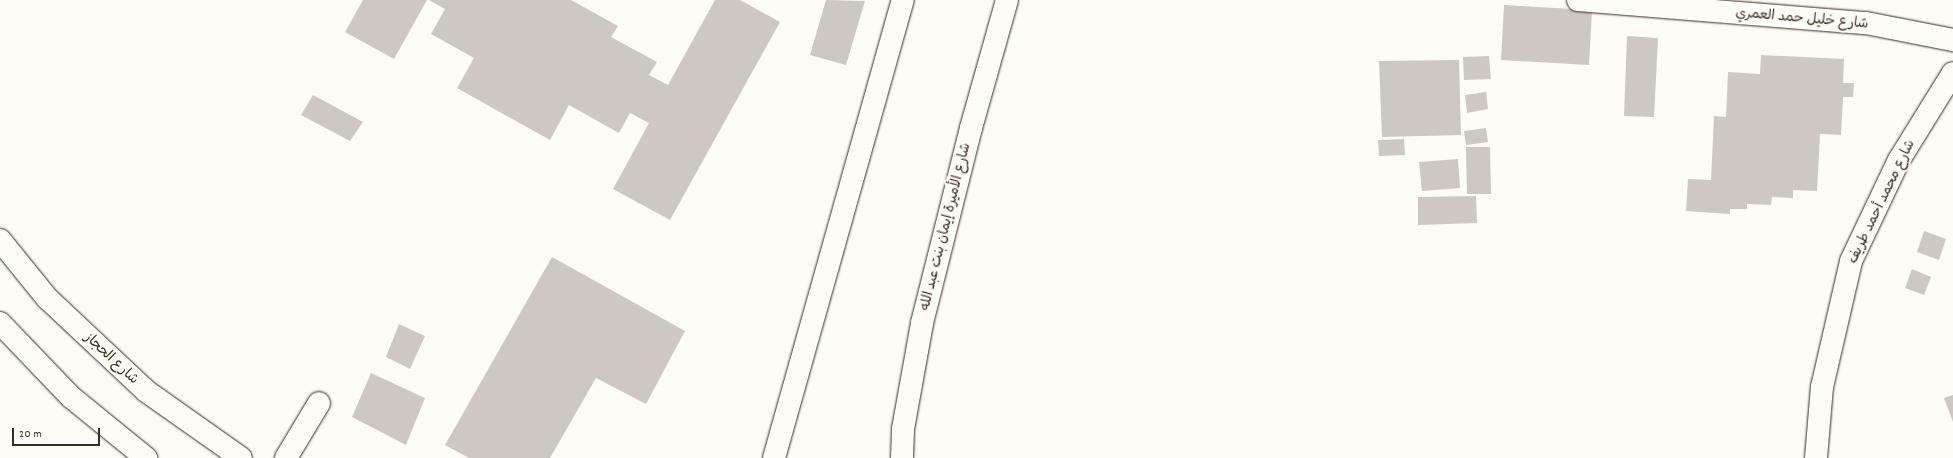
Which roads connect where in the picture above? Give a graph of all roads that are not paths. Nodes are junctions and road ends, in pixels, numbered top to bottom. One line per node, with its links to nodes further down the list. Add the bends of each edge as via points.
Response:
1 (903, 0): 12 (street)
2 (1007, 0): 13 (street, شارع الأميرة إيمان بنت عبد الله, via 971,128 922,324 903,429)
3 (1578, 0): 4 (street, شارع خليل حمد العمري, via 1866,23)
4 (1953, 40)
5 (1953, 73): 14 (street, شارع محمد أحمد طريف, via 1899,160 1851,261 1822,387)
6 (0, 240): 10 (street, شارع الحجاز, via 47,298 146,391)
7 (0, 323): 9 (street, via 71,397)
8 (319, 403): 11 (street)
9 (146, 458)
10 (241, 458)
11 (286, 458)
12 (774, 458)
13 (902, 458)
14 (1816, 458)

